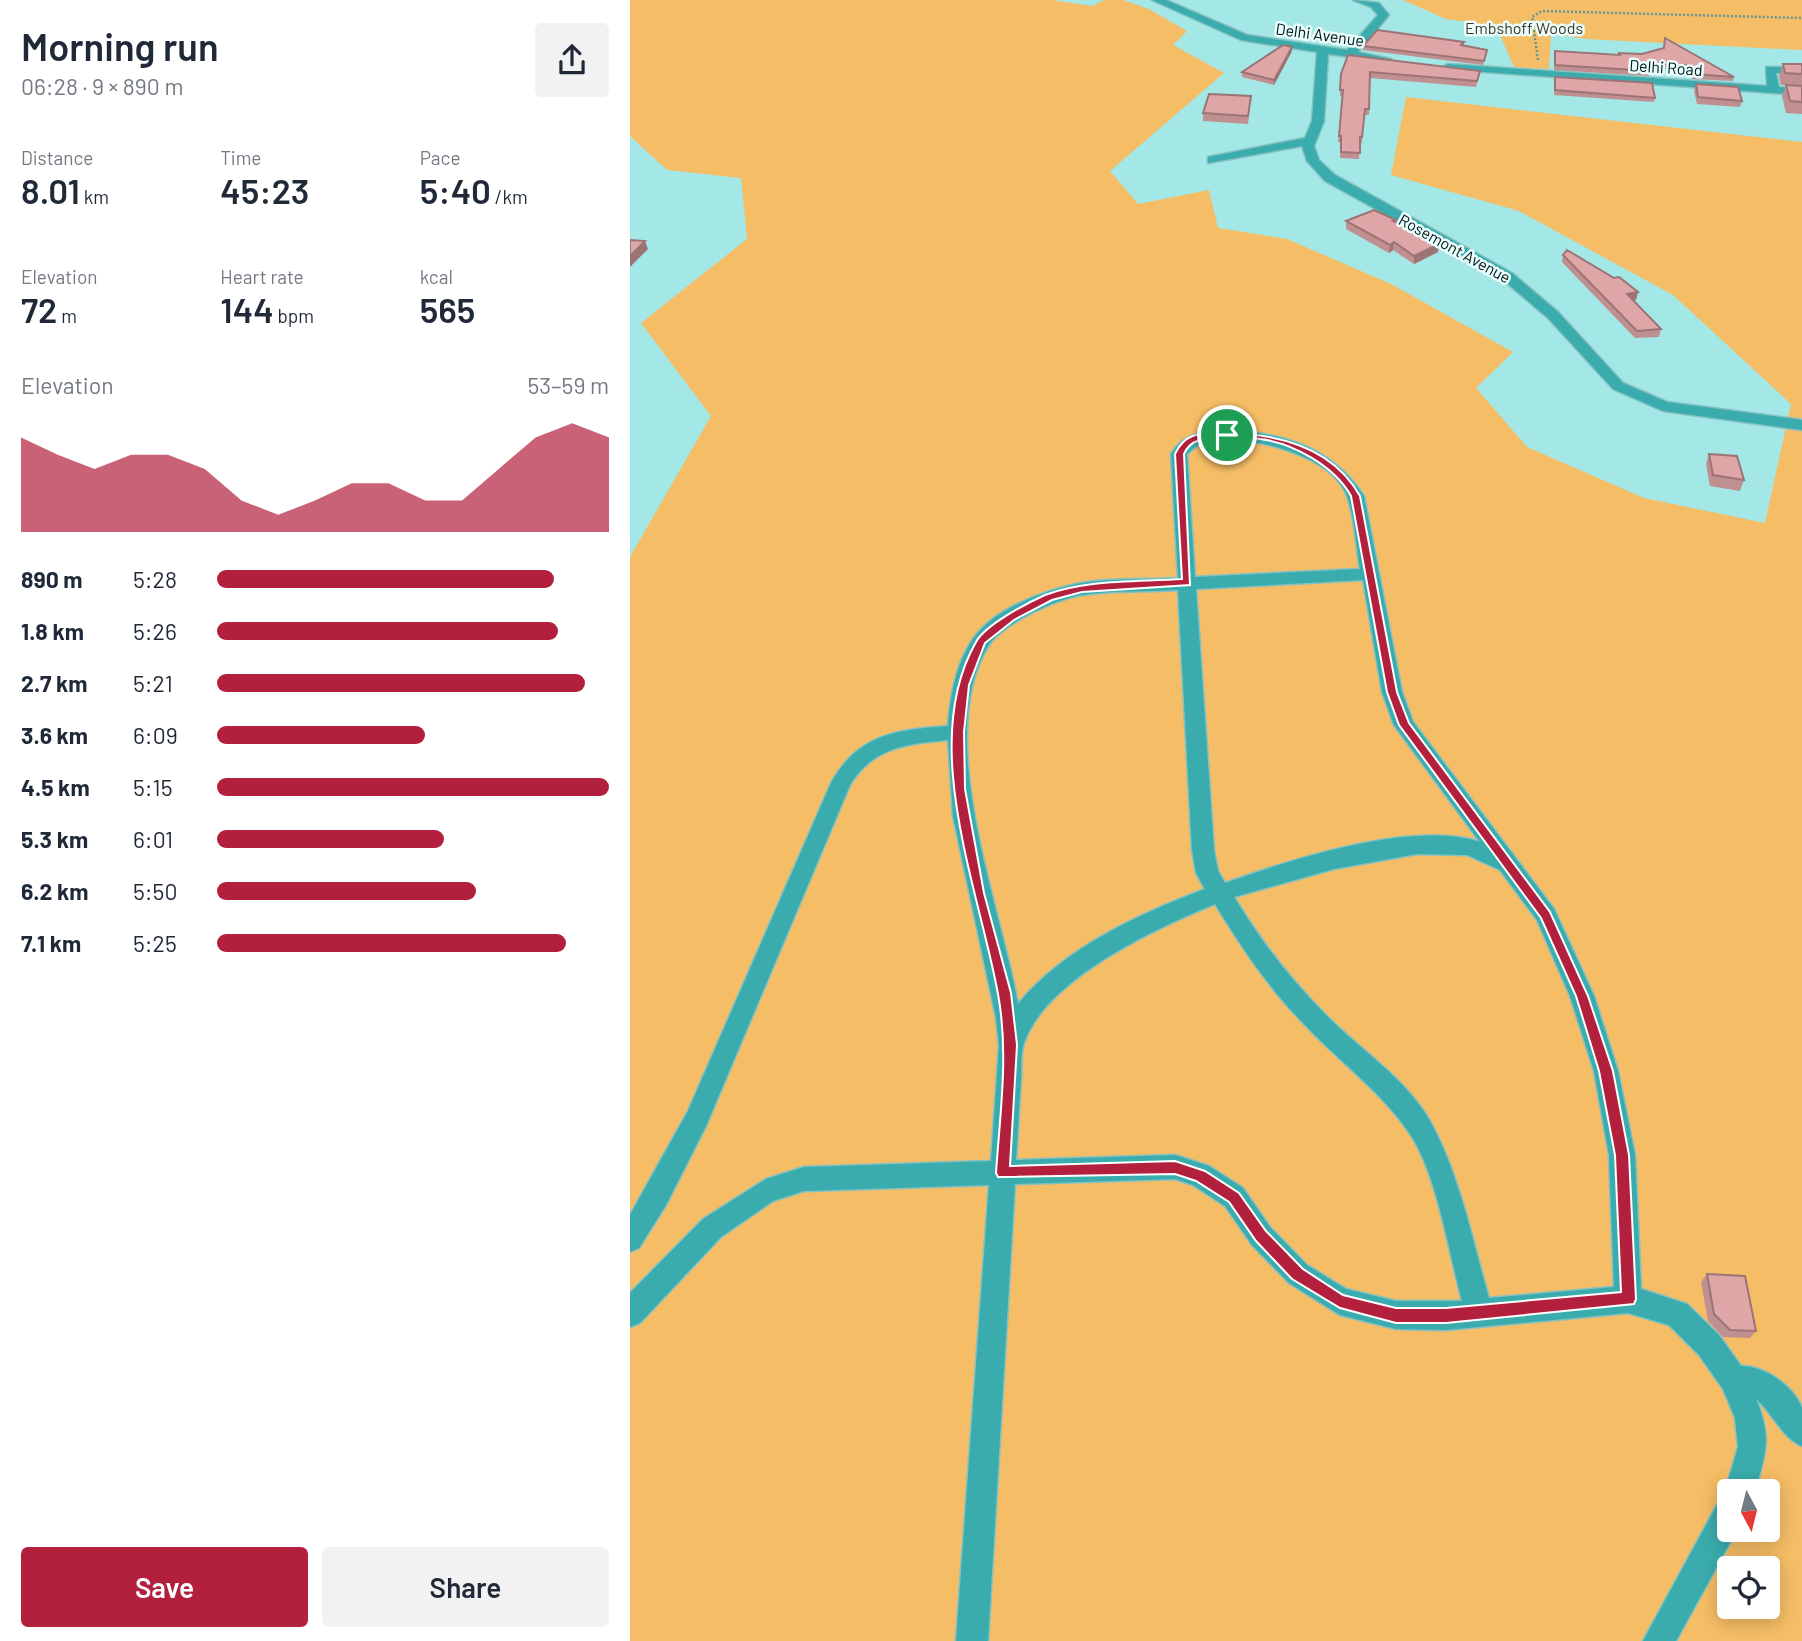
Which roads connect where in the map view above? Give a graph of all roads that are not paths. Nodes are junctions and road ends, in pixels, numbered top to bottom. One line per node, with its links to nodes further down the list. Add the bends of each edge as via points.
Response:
1 (1157, 0): 3 (street, Delhi Avenue, via 1245,38)
2 (1358, 0): 4 (street, via 1375,5 1384,15)
3 (1324, 51): 4 (street, Delhi Avenue); 10 (street, via 1318,121)
4 (1349, 55): 5 (street, Delhi Avenue)
5 (1401, 61)
6 (1439, 66): 8 (street, Delhi Road)
7 (1802, 70): 8 (street, via 1770,69)
8 (1774, 90): 9 (street, Delhi Road)
9 (1802, 92)
10 (1309, 141): 11 (street); 12 (street, Rosemont Avenue, via 1312,161 1330,178 1497,270 1529,293 1618,386 1663,406)
11 (1212, 160)
12 (1802, 425)
13 (1370, 574): 14 (street); 14 (street, via 1356,496 1347,481 1320,459 1285,442 1227,435 1196,438 1185,443 1179,454); 16 (street, via 1392,692 1404,725)
14 (1187, 582): 15 (street, via 1082,589 1049,597 1010,618 981,642 964,685); 17 (street, via 1203,850 1208,873)
15 (958, 732): 18 (street, via 960,789); 20 (street, via 882,744 858,758 841,783 697,1118)
16 (1507, 863): 17 (street, via 1469,847 1429,845 1280,872); 21 (street, via 1546,915 1582,996 1606,1071 1622,1155)
17 (1220, 894): 18 (street, via 1178,909 1116,941 1072,971 1028,1009); 23 (street, via 1265,963 1314,1019 1389,1089 1420,1128 1442,1178)
18 (1011, 1045): 19 (street)
19 (1003, 1173): 22 (street, via 804,1179 766,1191 712,1228); 23 (street, via 1175,1167 1200,1175 1234,1197 1261,1236 1298,1274 1340,1301 1396,1315); 28 (street)
20 (630, 1239)
21 (1628, 1299): 23 (street); 24 (street, via 1677,1314 1709,1345)
22 (630, 1313)
23 (1479, 1313)
24 (1734, 1380): 25 (street, via 1755,1380 1777,1398); 26 (street, via 1749,1418 1753,1447)
25 (1802, 1432)
26 (1744, 1479)
27 (1717, 1536): 29 (street)
28 (972, 1641)
29 (1659, 1641)

